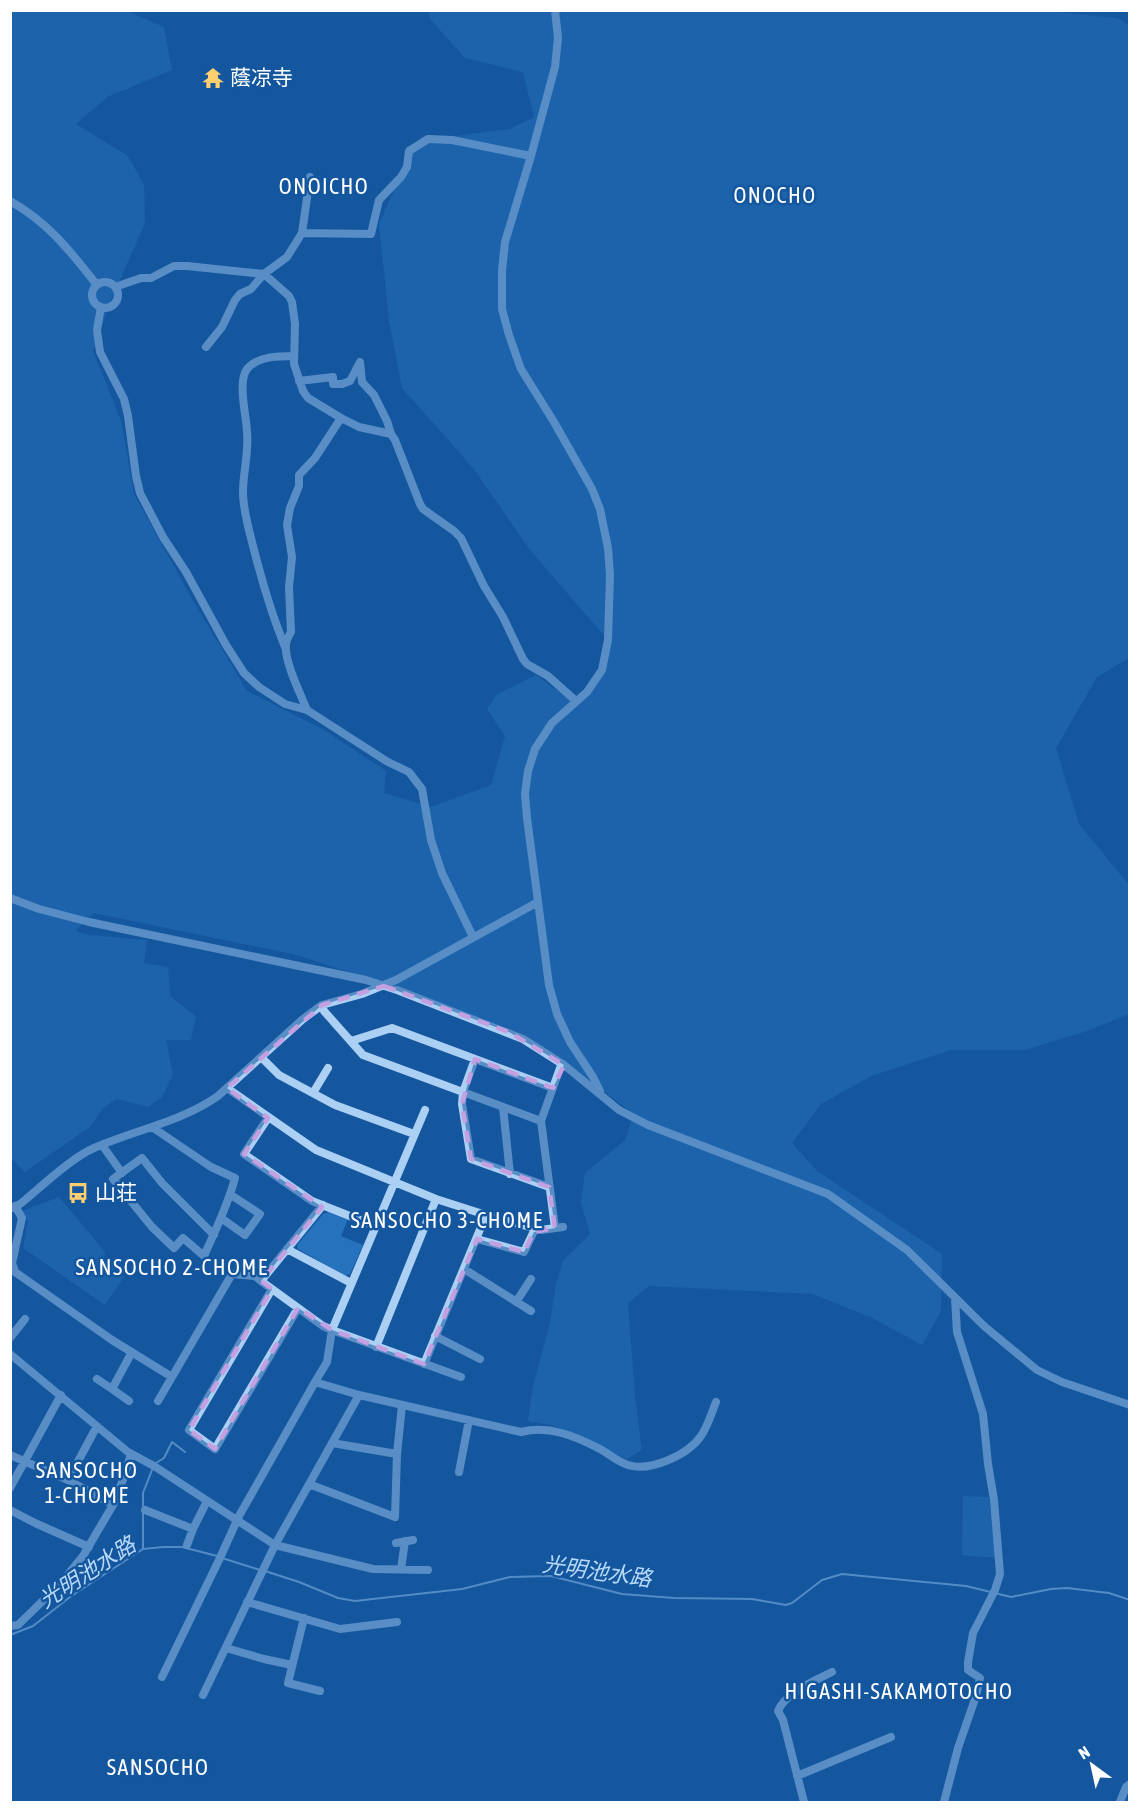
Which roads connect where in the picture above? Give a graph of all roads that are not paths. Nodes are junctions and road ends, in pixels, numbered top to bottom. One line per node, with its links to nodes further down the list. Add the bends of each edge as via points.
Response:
1 (555, 10): 2 (street, via 555,67)
2 (531, 156): 5 (street, via 428,139 409,151 401,177 378,200 371,234); 16 (street, via 505,242 502,309 521,369 592,489 608,548 608,640 602,670)
3 (310, 177): 5 (street)
4 (10, 201): 7 (street, via 44,223)
5 (302, 233): 6 (street, via 287,257)
6 (264, 274): 8 (street, via 174,266 151,278); 10 (street, via 235,300 222,327); 11 (street, via 292,302)
7 (97, 285): 8 (street, via 105,282); 9 (street, via 92,295)
8 (116, 287): 9 (street, via 116,302)
9 (101, 307): 17 (street, via 97,330 100,352 129,416 140,493 244,673 285,704)
10 (206, 347)
11 (294, 356): 12 (street); 15 (street, via 266,358 248,368 243,408 248,431 245,509 262,583)
12 (298, 381): 13 (street, via 308,398); 14 (street, via 333,377 333,384 342,384 350,381 360,362 362,382 374,395)
13 (341, 418): 14 (street); 15 (street, via 299,475 290,508 287,525 292,556 291,632)
14 (391, 434): 16 (street, via 420,504 461,538 527,664 548,676)
15 (285, 647): 17 (street)
16 (576, 701): 19 (street, via 552,723 535,749 528,771 525,794)
17 (307, 710): 20 (street, via 409,772 422,789 438,862)
18 (10, 898): 21 (street, via 89,922)
19 (538, 902): 20 (street); 32 (street, via 549,985 557,1014)
20 (473, 937): 21 (street)
21 (384, 986): 22 (street); 26 (street, via 509,1032)
22 (322, 1005): 23 (street); 24 (street)
23 (351, 1041): 25 (street, via 392,1028); 30 (street, via 363,1055)
24 (261, 1057): 28 (street); 31 (street, via 279,1075)
25 (475, 1059): 29 (street); 30 (street)
26 (564, 1065): 29 (street); 32 (street)
27 (328, 1068): 31 (street)
28 (227, 1088): 35 (street); 37 (street, via 194,1111)
29 (553, 1088): 36 (street)
30 (463, 1092): 33 (street); 41 (street, via 471,1159)
31 (314, 1093): 38 (street, via 335,1106)
32 (602, 1094): 61 (street, via 619,1110 648,1125 828,1194 907,1250)
33 (503, 1107): 36 (street); 41 (street)
34 (425, 1110): 38 (street)
35 (268, 1118): 42 (street, via 316,1150); 46 (street, via 244,1154)
36 (541, 1120): 43 (street)
37 (152, 1126): 39 (street); 44 (street, via 235,1178)
38 (414, 1134): 42 (street)
39 (102, 1145): 40 (street); 47 (street, via 83,1154)
40 (122, 1173): 52 (street, via 142,1158); 52 (street, via 113,1179 174,1248 183,1238 204,1256)
41 (510, 1174): 43 (street)
42 (394, 1181): 45 (street); 50 (street)
43 (549, 1187): 51 (street, via 559,1228)
44 (231, 1195): 49 (street); 49 (street, via 260,1214 245,1235)
45 (436, 1199): 48 (street); 69 (street)
46 (323, 1205): 50 (street); 54 (street)
47 (13, 1207): 55 (street, via 22,1218)
48 (486, 1215): 51 (street); 53 (street)
49 (221, 1218): 52 (street)
50 (375, 1226): 59 (street)
51 (536, 1229): 53 (street, via 524,1252)
52 (214, 1235)
53 (477, 1239): 56 (street)
54 (287, 1249): 58 (street); 59 (street)
55 (12, 1258): 70 (street, via 15,1272)
56 (464, 1269): 62 (street); 67 (street)
57 (531, 1279): 62 (street)
58 (261, 1281): 60 (street); 74 (street, via 255,1275 232,1274 211,1300 180,1353)
59 (351, 1283): 66 (street)
60 (272, 1289): 63 (street); 63 (street, via 189,1430 215,1449)
61 (955, 1298): 85 (street, via 1038,1370); 123 (street, via 957,1332 983,1414 1000,1574 973,1633 968,1670 980,1678)
62 (516, 1302): 64 (street)
63 (298, 1308): 66 (street)
64 (531, 1311)
65 (25, 1319): 68 (street)
66 (332, 1330): 69 (street); 77 (street, via 327,1362)
67 (435, 1336): 72 (street); 73 (street)
68 (10, 1338)
69 (376, 1347): 73 (street)
70 (132, 1352): 74 (street); 78 (street)
71 (12, 1358): 79 (street)
72 (480, 1359)
73 (424, 1364): 75 (street)
74 (172, 1377): 82 (street)
75 (461, 1377)
76 (97, 1379): 78 (street)
77 (315, 1382): 80 (street); 101 (street)
78 (112, 1389): 81 (street)
79 (61, 1395): 87 (street); 92 (street)
80 (359, 1395): 84 (street); 88 (street)
81 (129, 1401)
82 (158, 1401)
83 (716, 1402): 86 (street, via 706,1428 694,1443 650,1467 628,1465 558,1431 521,1432)
84 (402, 1405): 86 (street); 90 (street)
85 (1130, 1405)
86 (469, 1420): 93 (street)
87 (97, 1426): 89 (street); 94 (street)
88 (332, 1443): 90 (street); 95 (street)
89 (131, 1454): 97 (street); 98 (street)
90 (397, 1454): 95 (street, via 395,1517)
91 (10, 1455): 92 (street)
92 (26, 1461): 94 (street); 96 (street)
93 (459, 1472)
94 (68, 1480): 98 (street)
95 (309, 1484): 105 (street)
96 (10, 1488)
97 (207, 1502): 101 (street); 102 (street)
98 (113, 1505): 106 (street)
99 (10, 1510): 106 (street)
100 (145, 1510): 102 (street)
101 (236, 1521): 105 (street); 116 (street)
102 (193, 1529): 104 (street)
103 (405, 1541): 107 (street)
104 (187, 1545)
105 (275, 1545): 107 (street, via 373,1569); 109 (street)
106 (88, 1547): 112 (street, via 60,1584 18,1625)
107 (402, 1569): 108 (street)
108 (428, 1570)
109 (248, 1602): 110 (street); 113 (street)
110 (304, 1618): 111 (street, via 340,1629); 114 (street)
111 (398, 1622)
112 (10, 1626)
113 (226, 1648): 114 (street); 118 (street)
114 (292, 1665): 117 (street, via 288,1683)
115 (832, 1672): 120 (street, via 801,1688 778,1711)
116 (162, 1677)
117 (320, 1691)
118 (203, 1695)
119 (891, 1737): 120 (street)
120 (797, 1776): 122 (street)
121 (1130, 1784): 124 (street)
122 (804, 1803)
123 (944, 1803)
124 (1120, 1803)

